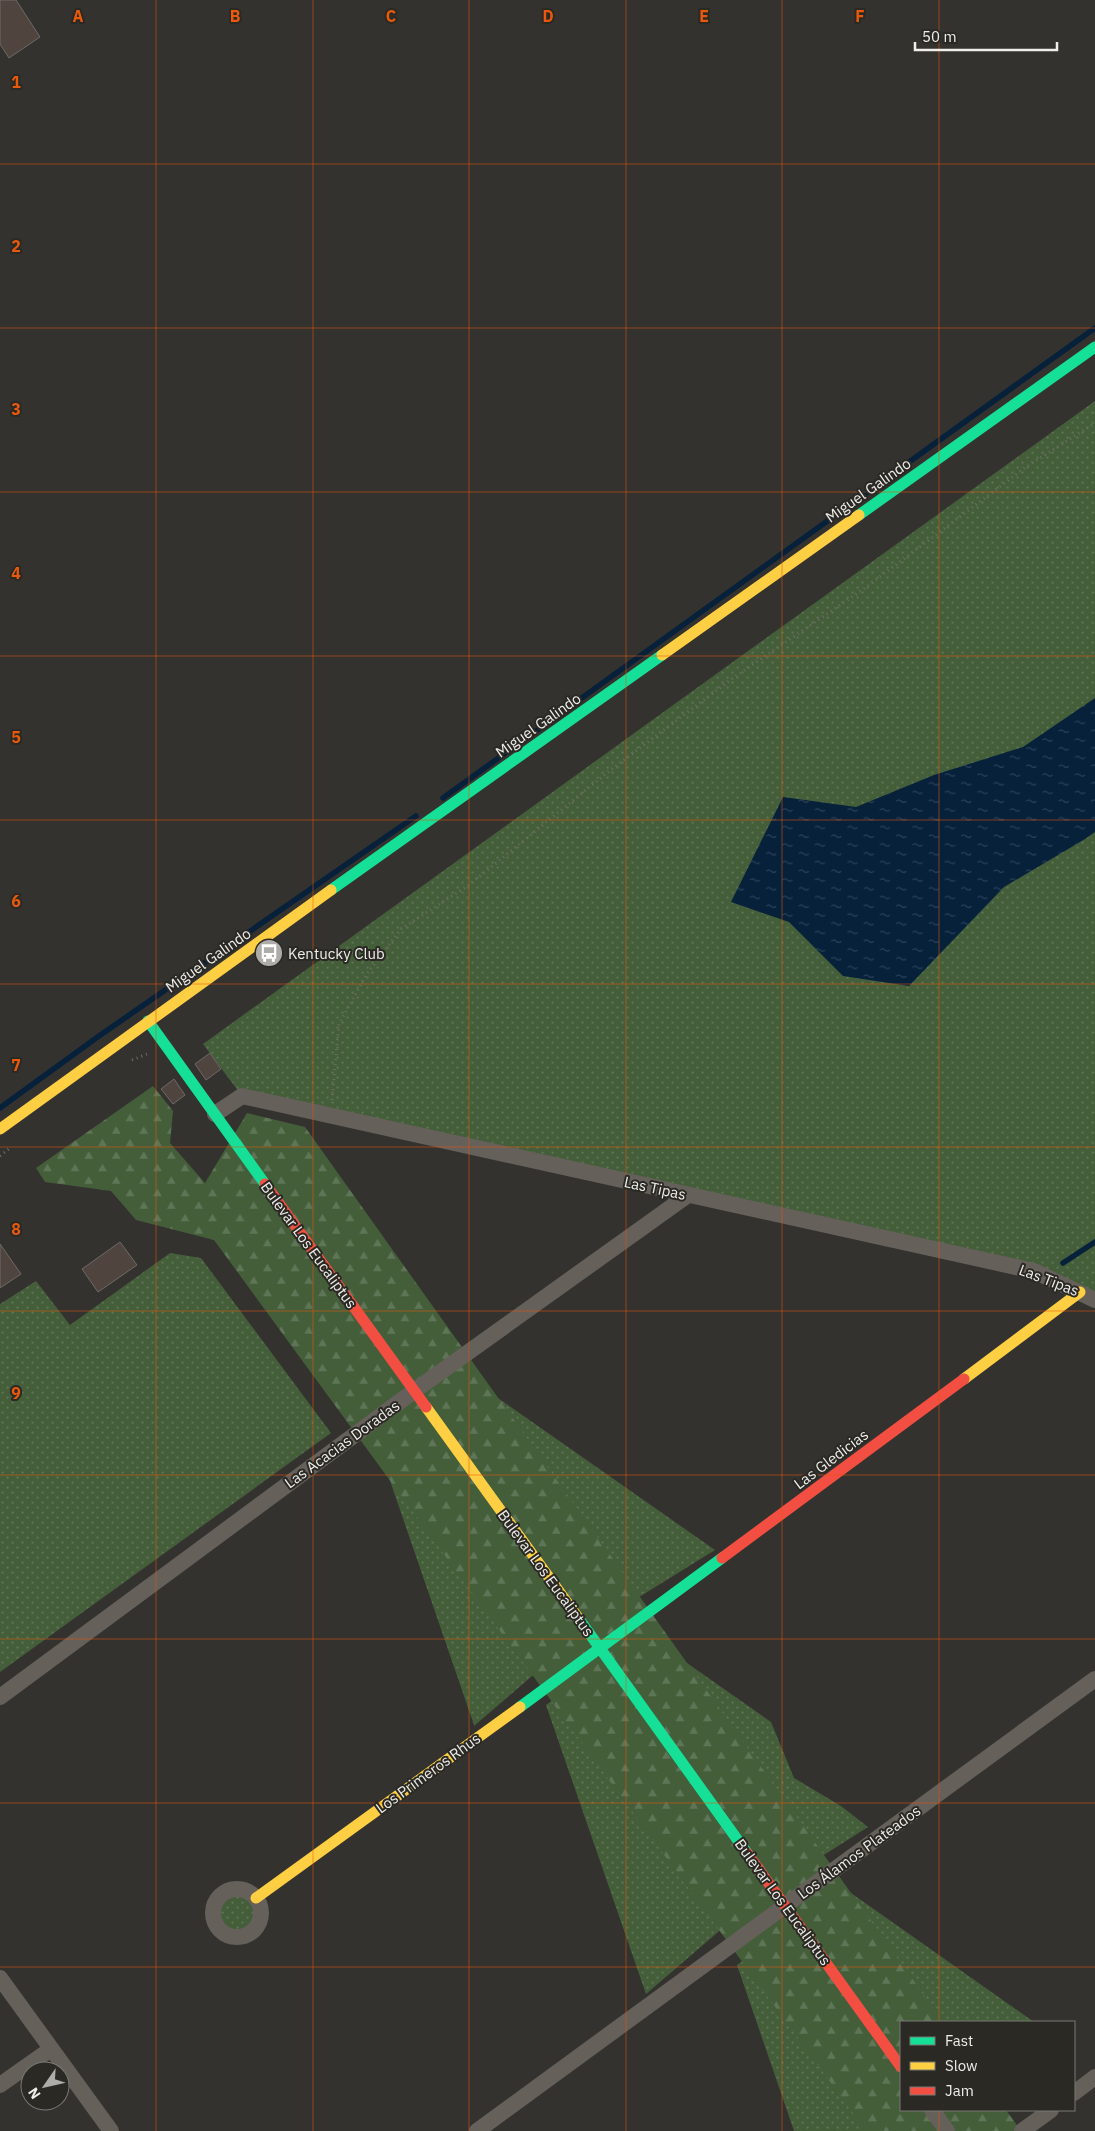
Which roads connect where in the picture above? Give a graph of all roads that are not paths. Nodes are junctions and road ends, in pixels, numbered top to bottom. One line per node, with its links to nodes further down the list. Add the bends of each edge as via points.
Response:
1 (1095, 347): 2 (street, Miguel Galindo)
2 (148, 1021): 3 (street, Bulevar Los Eucaliptus); 4 (street, Miguel Galindo)
3 (215, 1114): 5 (street, Las Tipas, via 242,1096); 8 (street, Bulevar Los Eucaliptus)
4 (0, 1129)
5 (688, 1195): 6 (street, Las Tipas, via 1034,1271); 8 (street, Las Acacias Doradas)
6 (1080, 1292): 7 (street, Las Tipas); 9 (street, Las Gledicias)
7 (1095, 1300)
8 (414, 1391): 9 (street, Bulevar Los Eucaliptus); 11 (street, Las Acacias Doradas)
9 (600, 1649): 12 (street, Los Primeros Rhus); 13 (street, Bulevar Los Eucaliptus)
10 (1095, 1679): 13 (street, Los Álamos Plateados)
11 (0, 1697)
12 (256, 1898)
13 (785, 1906): 16 (street, Bulevar Los Eucaliptus); 23 (street, Los Álamos Plateados)
14 (0, 1978): 15 (street)
15 (51, 2049): 18 (street); 22 (street)
16 (900, 2066)
17 (1095, 2077): 19 (street)
18 (0, 2085)
19 (1075, 2092)
20 (933, 2111): 24 (street)
21 (1050, 2111): 25 (street)
22 (111, 2131)
23 (477, 2131)
24 (947, 2131)
25 (1022, 2131)

